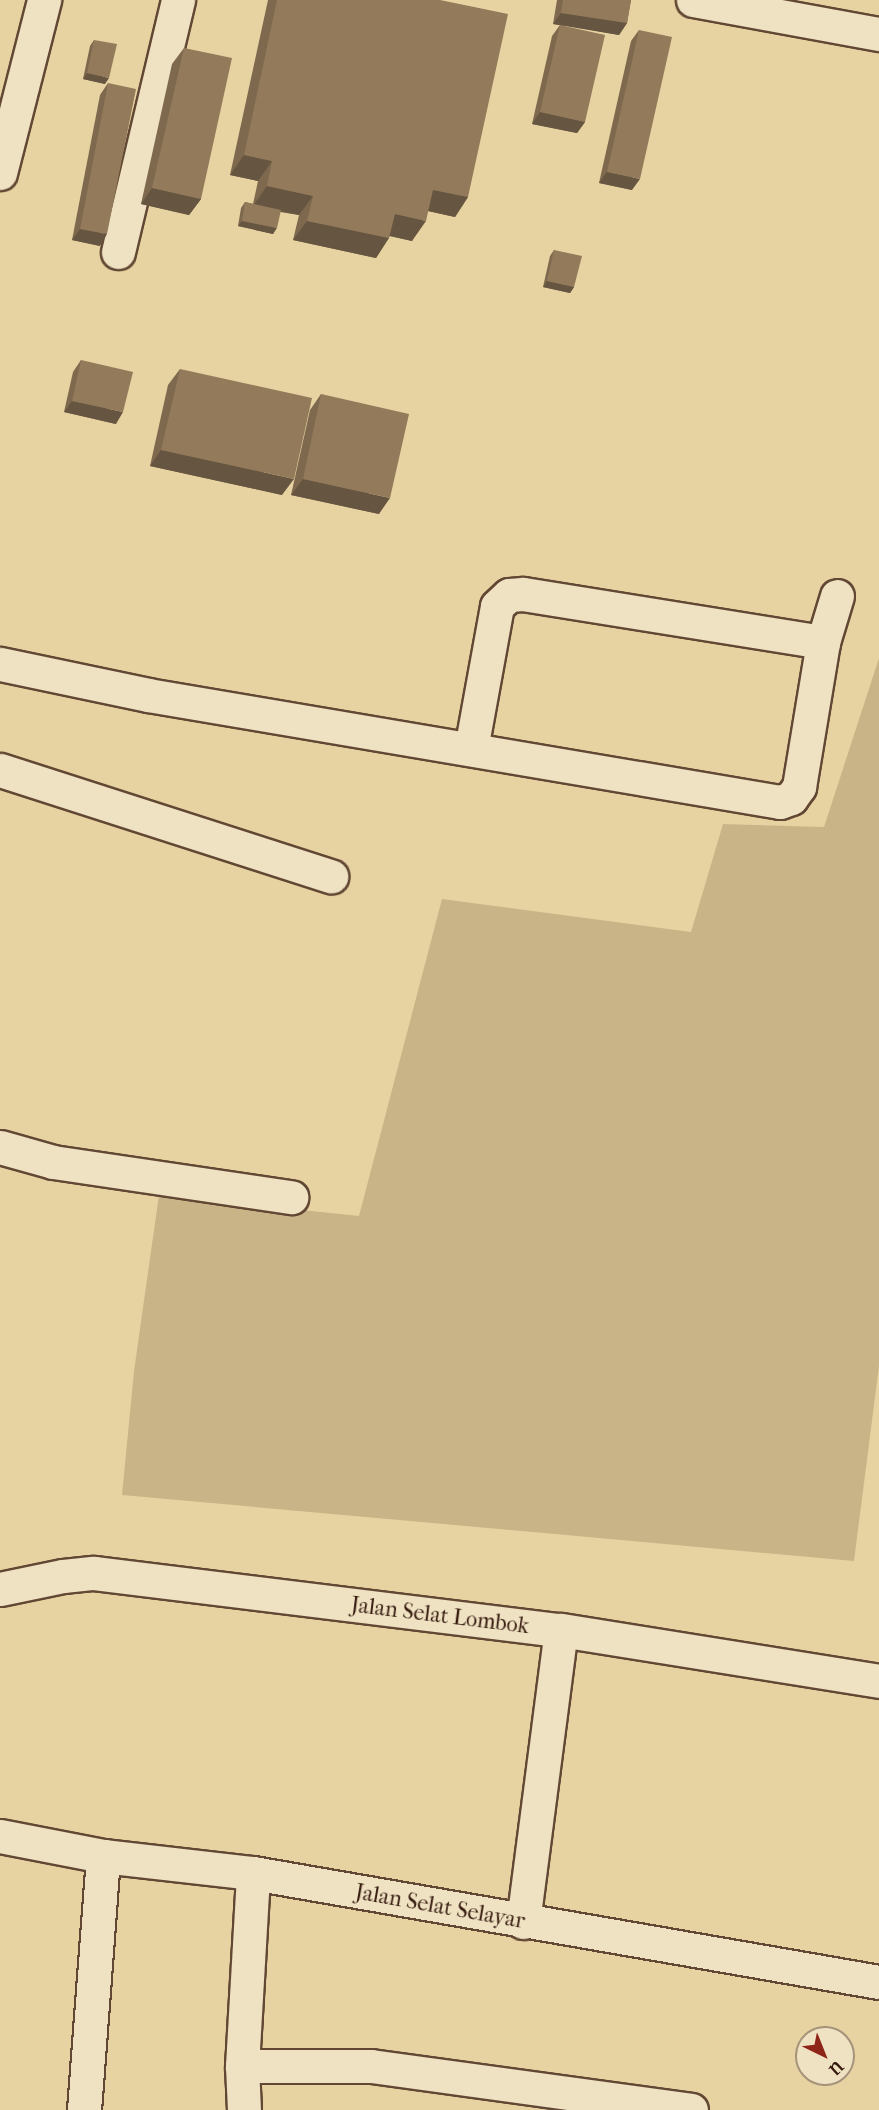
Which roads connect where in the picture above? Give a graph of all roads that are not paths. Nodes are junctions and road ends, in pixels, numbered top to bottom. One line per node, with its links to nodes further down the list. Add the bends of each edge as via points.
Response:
1 (44, 0): 5 (street)
2 (178, 0): 6 (street)
3 (693, 0): 4 (street)
4 (879, 34)
5 (0, 173)
6 (118, 252)
7 (837, 596): 8 (street)
8 (823, 642): 10 (street, via 523,594 509,595 497,606); 10 (street, via 799,787 786,800 771,802)
9 (0, 664): 10 (street, via 148,695)
10 (471, 749)
11 (0, 770): 12 (street)
12 (332, 876)
13 (0, 1147): 14 (street, via 53,1162)
14 (291, 1197)
15 (0, 1589): 16 (street, Jalan Selat Lombok, via 94,1573)
16 (561, 1630): 17 (street, Jalan Selat Lombok); 21 (street)
17 (879, 1681)
18 (0, 1836): 19 (street, Jalan Selat Selayar)
19 (103, 1856): 20 (street, Jalan Selat Selayar); 24 (street)
20 (254, 1873): 21 (street, Jalan Selat Selayar); 23 (street)
21 (523, 1922): 22 (street, Jalan Selat Selayar)
22 (879, 1982)
23 (242, 2066): 25 (street); 26 (street, via 371,2066)
24 (84, 2110)
25 (244, 2110)
26 (691, 2110)

